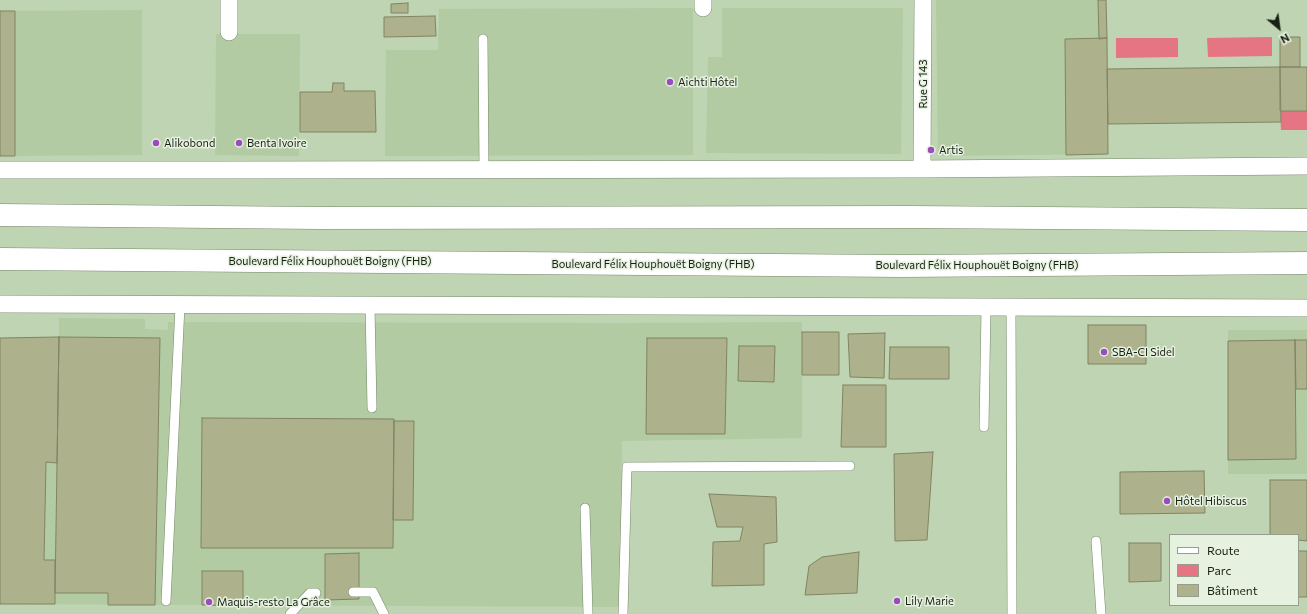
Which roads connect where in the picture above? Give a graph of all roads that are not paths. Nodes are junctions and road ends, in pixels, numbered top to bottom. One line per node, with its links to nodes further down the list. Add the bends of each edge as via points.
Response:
1 (229, 0): 3 (street)
2 (923, 0): 6 (street, Rue G 143)
3 (229, 32)
4 (483, 39): 8 (lane)
5 (1307, 166): 6 (street)
6 (922, 169): 8 (street)
7 (0, 170): 8 (street)
8 (484, 170)
9 (0, 215): 10 (highway)
10 (1307, 220)
11 (0, 259): 12 (highway, Boulevard Félix Houphouët Boigny (FHB), via 902,266)
12 (1307, 263)
13 (0, 304): 14 (street)
14 (180, 306): 15 (street); 26 (lane)
15 (370, 306): 16 (street); 19 (lane)
16 (986, 308): 17 (street); 20 (lane)
17 (1011, 308): 18 (street); 31 (lane)
18 (1307, 308)
19 (372, 408)
20 (984, 427)
21 (850, 466): 30 (lane, via 626,467)
22 (586, 508): 29 (lane)
23 (1096, 541): 32 (lane)
24 (353, 592): 28 (lane, via 373,592)
25 (316, 593): 27 (lane, via 310,593)
26 (166, 601)
27 (290, 614)
28 (384, 614)
29 (588, 614)
30 (623, 614)
31 (1012, 614)
32 (1101, 614)

